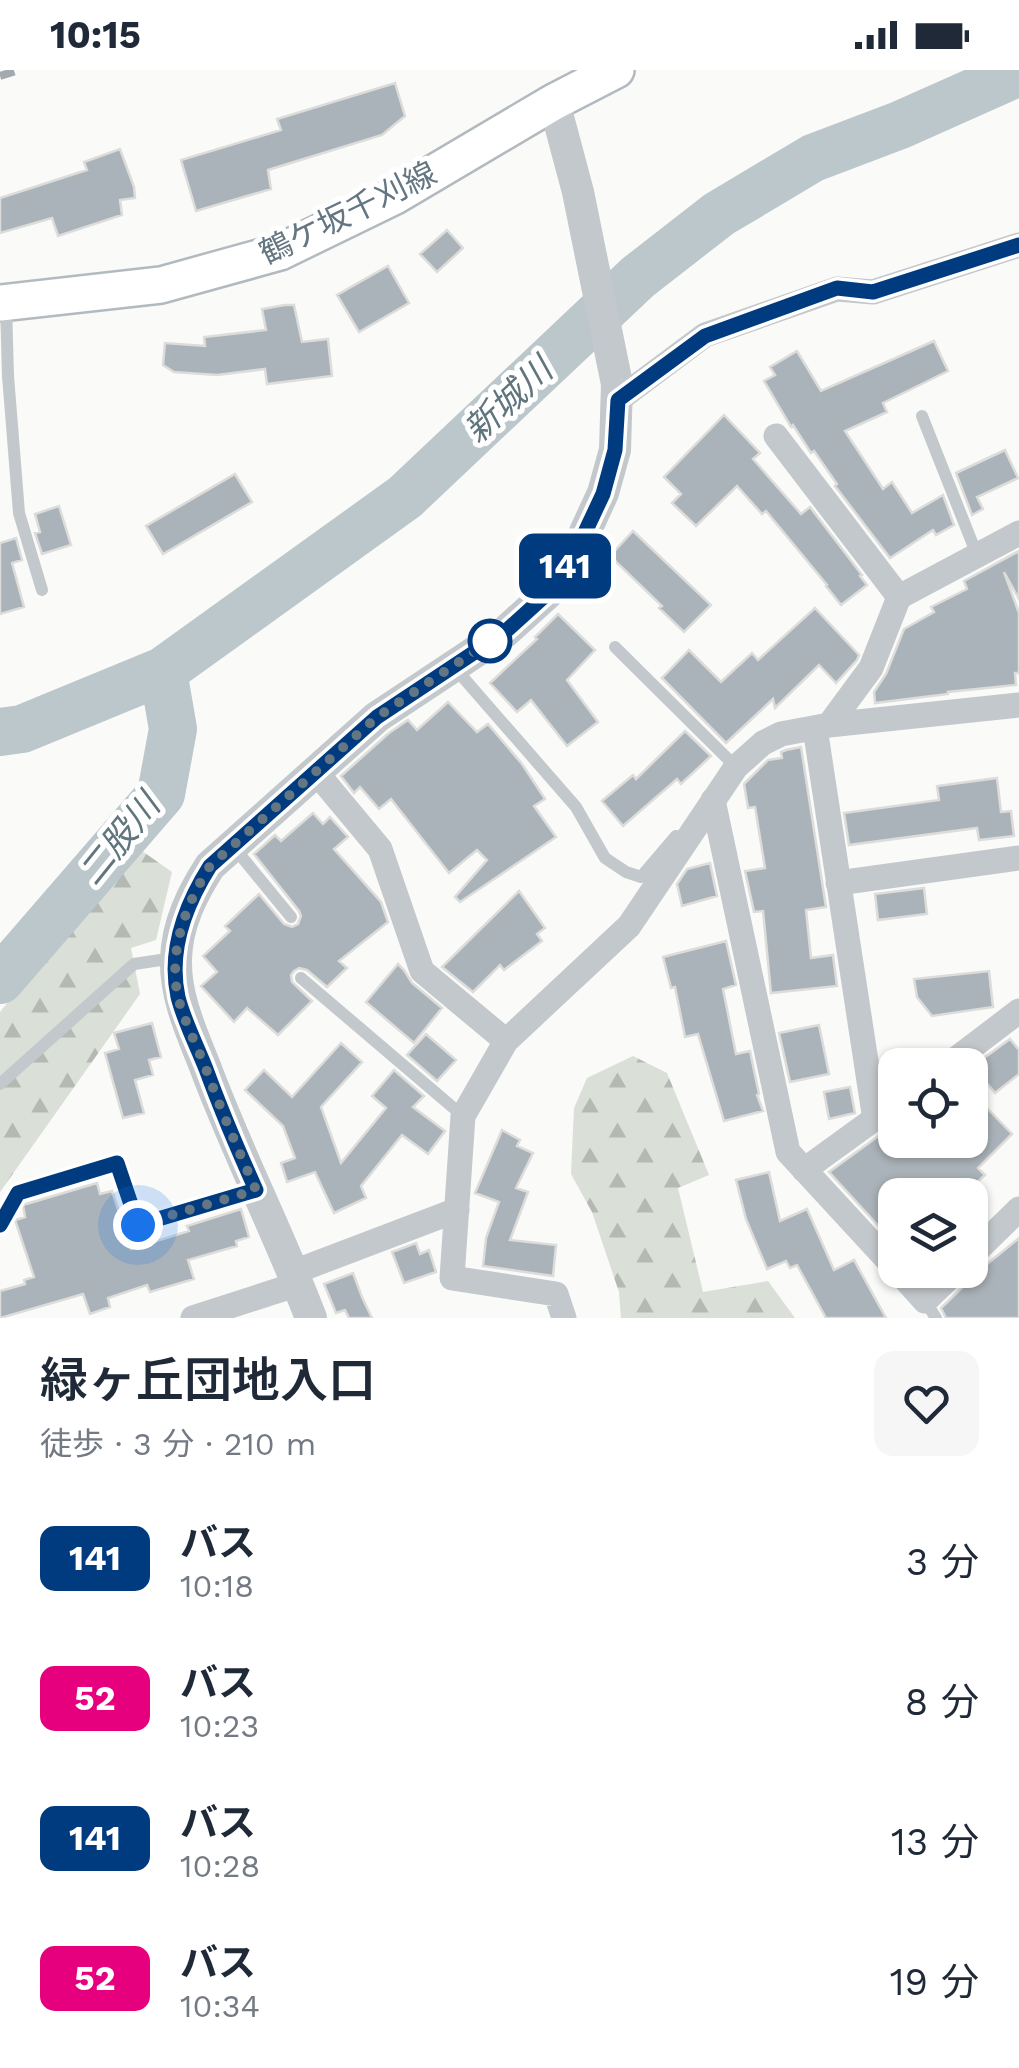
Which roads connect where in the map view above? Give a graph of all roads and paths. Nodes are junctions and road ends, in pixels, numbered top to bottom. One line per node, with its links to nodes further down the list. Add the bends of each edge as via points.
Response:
1 (616, 70): 2 (main road, 鶴ケ坂千刈線)
2 (554, 102): 4 (main road, 鶴ケ坂千刈線, via 395,196 280,252 161,285); 5 (street)
3 (1019, 245): 5 (street, via 873,292 837,288 705,336)
4 (4, 311): 10 (lane, via 19,513)
5 (618, 392): 13 (street, via 615,450 580,543 548,593 505,632)
6 (922, 416): 9 (lane)
7 (776, 436): 11 (street)
8 (1019, 533): 9 (street)
9 (977, 555): 11 (street)
10 (42, 590)
11 (899, 597): 15 (street, via 871,668)
12 (615, 646): 16 (lane)
13 (452, 666): 17 (street, via 377,717); 19 (lane, via 576,807 604,858 641,877 682,830)
14 (1019, 705): 15 (street)
15 (822, 726): 16 (street, via 781,734); 22 (street)
16 (736, 767): 18 (street)
17 (315, 772): 20 (street); 27 (street, via 380,849 422,971)
18 (713, 800): 19 (street); 33 (street, via 788,1152)
19 (697, 827): 27 (street, via 629,926)
20 (232, 845): 23 (lane); 24 (street, via 193,893)
21 (1019, 858): 22 (street)
22 (838, 883): 29 (street)
23 (291, 917)
24 (176, 958): 30 (lane, via 134,964); 34 (street, via 178,996)
25 (302, 978): 31 (lane)
26 (1019, 1011): 28 (street)
27 (506, 1041): 31 (street)
28 (970, 1048)
29 (878, 1078)
30 (0, 1084)
31 (463, 1116): 36 (street)
32 (878, 1117): 33 (street)
33 (804, 1170): 39 (street)
34 (256, 1190): 37 (lane, via 138,1225 117,1163 18,1193); 40 (street)
35 (1019, 1209): 38 (street)
36 (457, 1210): 40 (street); 46 (street, via 452,1278 556,1294)
37 (0, 1225)
38 (988, 1239)
39 (878, 1250)
40 (296, 1278): 44 (street); 45 (street)
41 (912, 1288): 43 (street)
42 (945, 1288): 43 (street)
43 (931, 1310)
44 (194, 1318)
45 (311, 1318)
46 (564, 1318)

